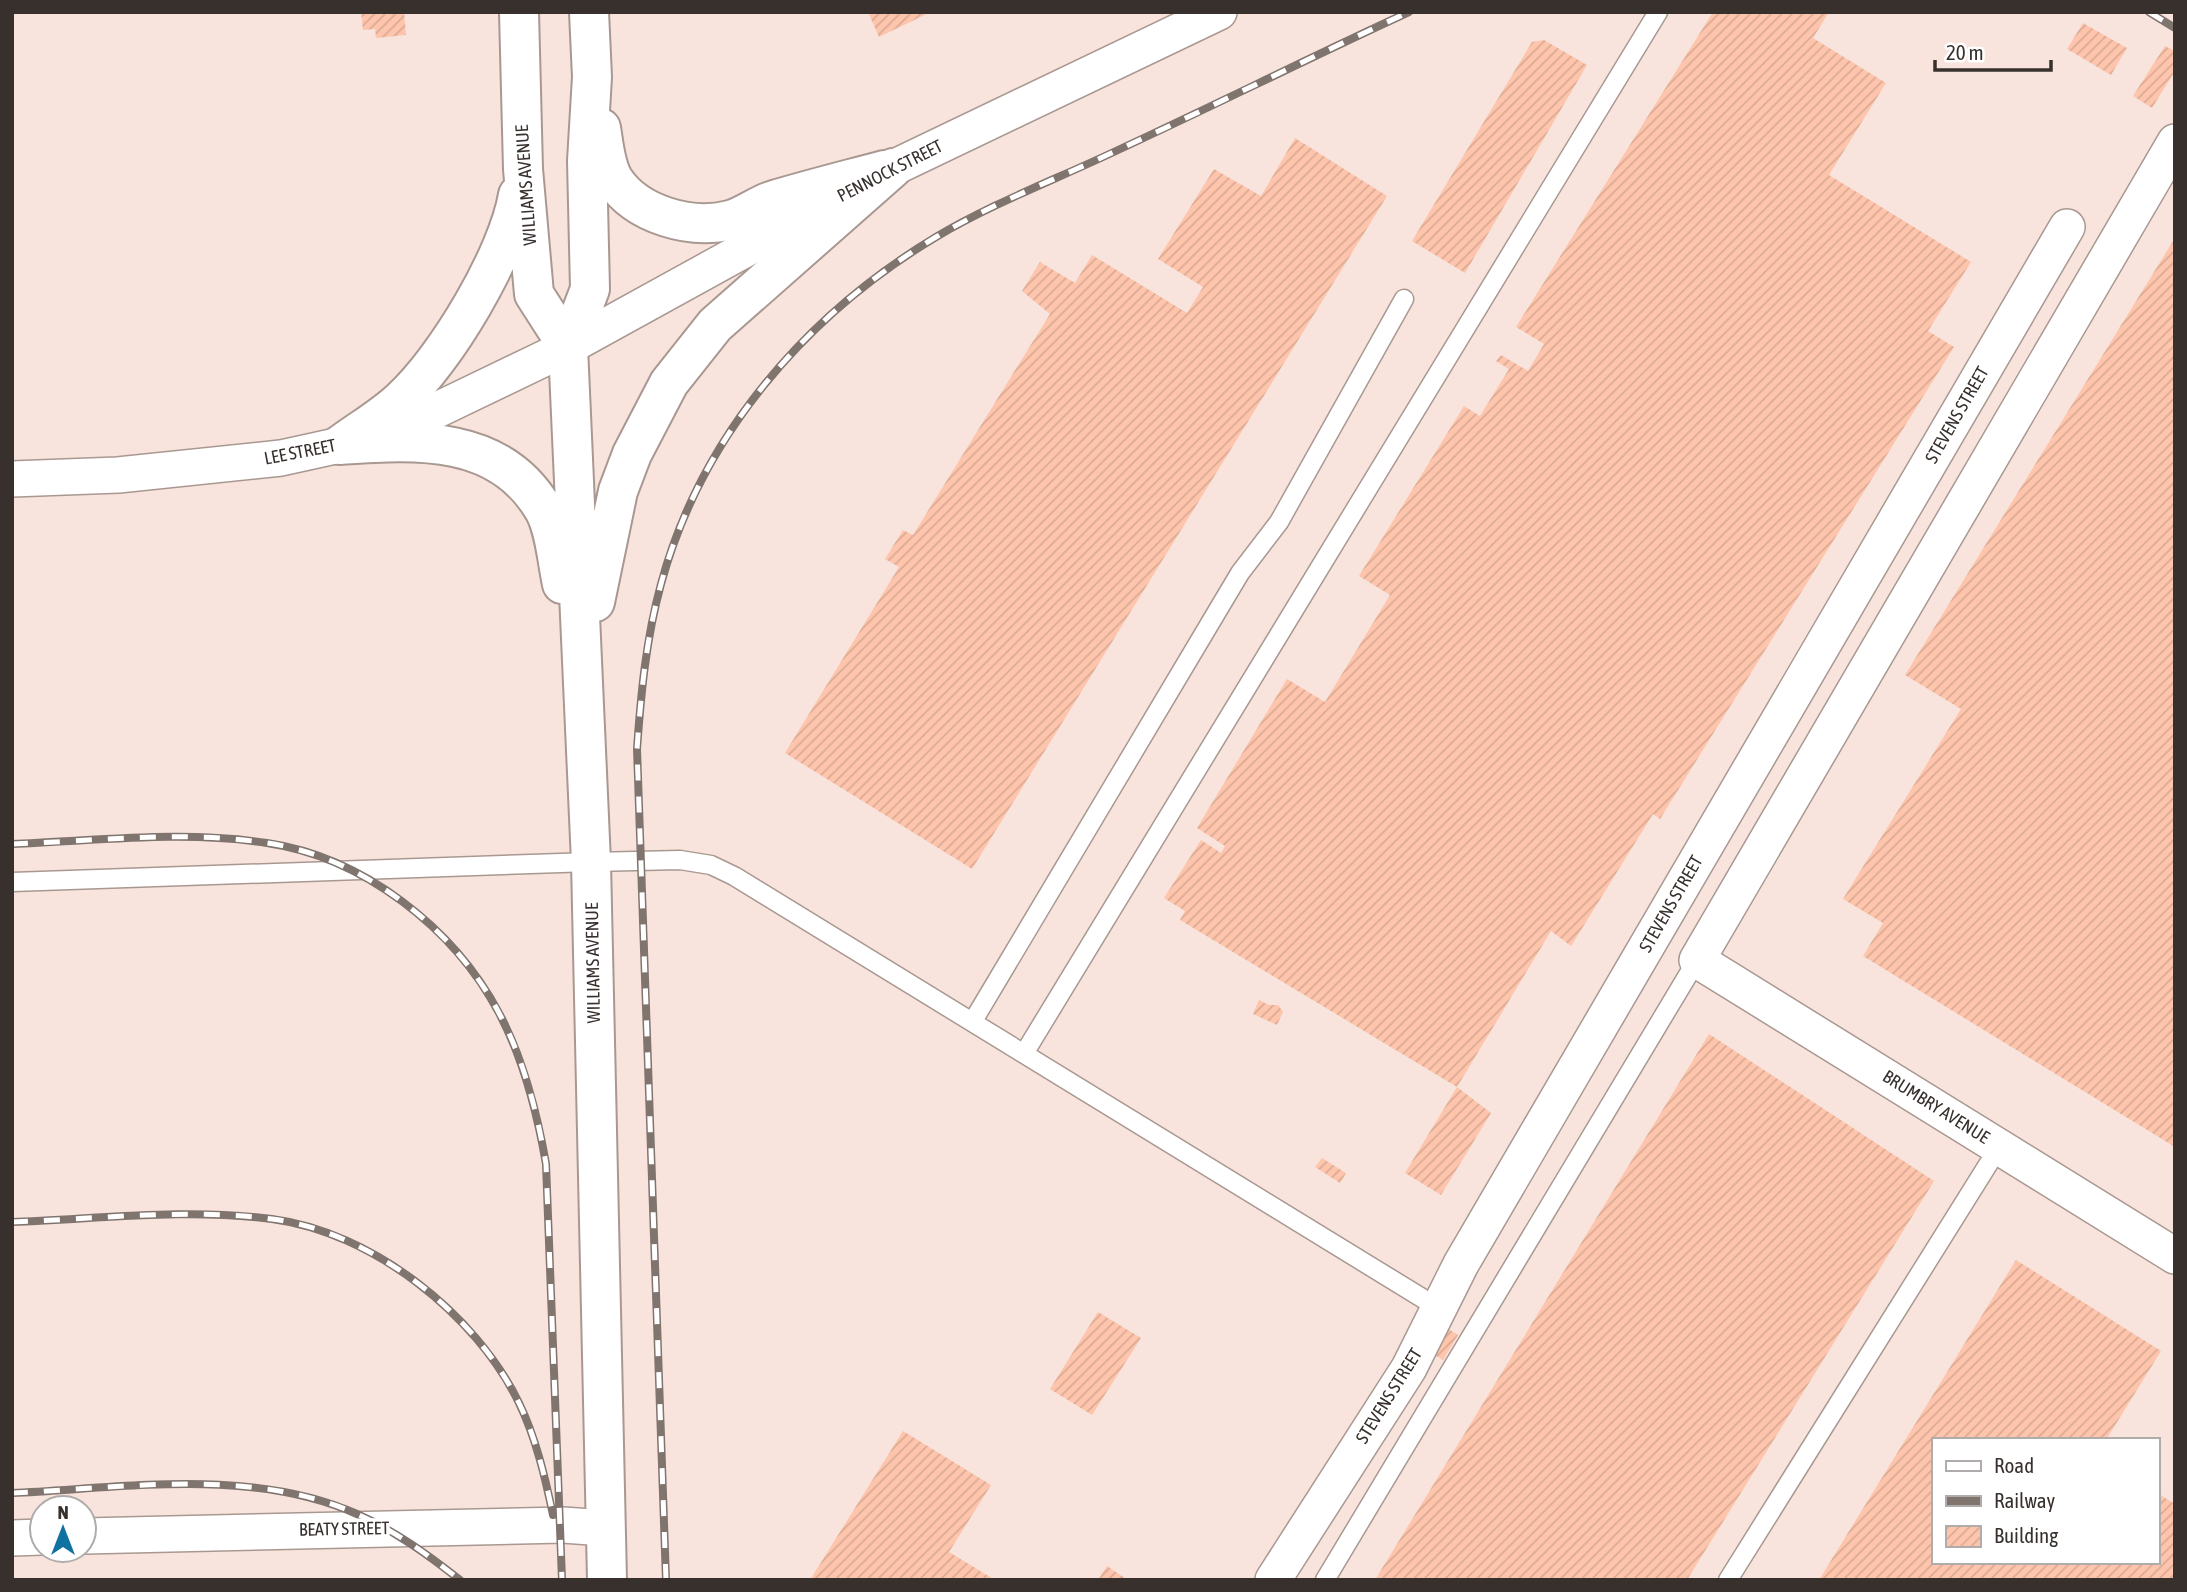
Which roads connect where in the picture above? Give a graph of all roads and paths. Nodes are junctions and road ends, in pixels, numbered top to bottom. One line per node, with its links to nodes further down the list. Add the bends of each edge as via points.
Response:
1 (519, 12): 8 (street, WILLIAMS AVENUE)
2 (589, 12): 5 (street, WILLIAMS AVENUE)
3 (1219, 12): 7 (street, PENNOCK STREET)
4 (1658, 12): 19 (lane)
5 (592, 77): 7 (street, via 613,178 634,200 669,218 710,224 733,219 770,201); 11 (street, WILLIAMS AVENUE, via 587,161 590,289)
6 (2175, 142): 17 (street)
7 (892, 168): 11 (street, PENNOCK STREET); 14 (street, via 715,325 668,383 618,491)
8 (523, 169): 11 (street, WILLIAMS AVENUE, via 534,294); 12 (street, via 503,245 454,333 401,401)
9 (2067, 228): 22 (street, STEVENS STREET, via 1468,1252)
10 (1404, 299): 18 (lane, via 1279,522 1240,573)
11 (568, 347): 12 (street, LEE STREET, via 408,424); 14 (street, WILLIAMS AVENUE)
12 (340, 445): 13 (street, LEE STREET, via 281,458 118,475); 14 (street, via 454,445 484,454 520,479 545,512)
13 (12, 479)
14 (583, 671): 15 (street, WILLIAMS AVENUE)
15 (591, 862): 16 (lane); 18 (lane, via 680,860 711,865); 23 (street, WILLIAMS AVENUE)
16 (12, 883)
17 (1698, 960): 20 (street, BRUMBRY AVENUE); 27 (lane)
18 (973, 1021): 19 (lane)
19 (1025, 1052): 22 (lane)
20 (1999, 1146): 21 (street, BRUMBRY AVENUE); 28 (lane)
21 (2175, 1255)
22 (1440, 1309): 26 (street, STEVENS STREET, via 1409,1368)
23 (605, 1528): 24 (street, BEATY STREET, via 563,1525); 25 (street, WILLIAMS AVENUE)
24 (98, 1536)
25 (607, 1580)
26 (1273, 1580)
27 (1325, 1580)
28 (1728, 1580)

